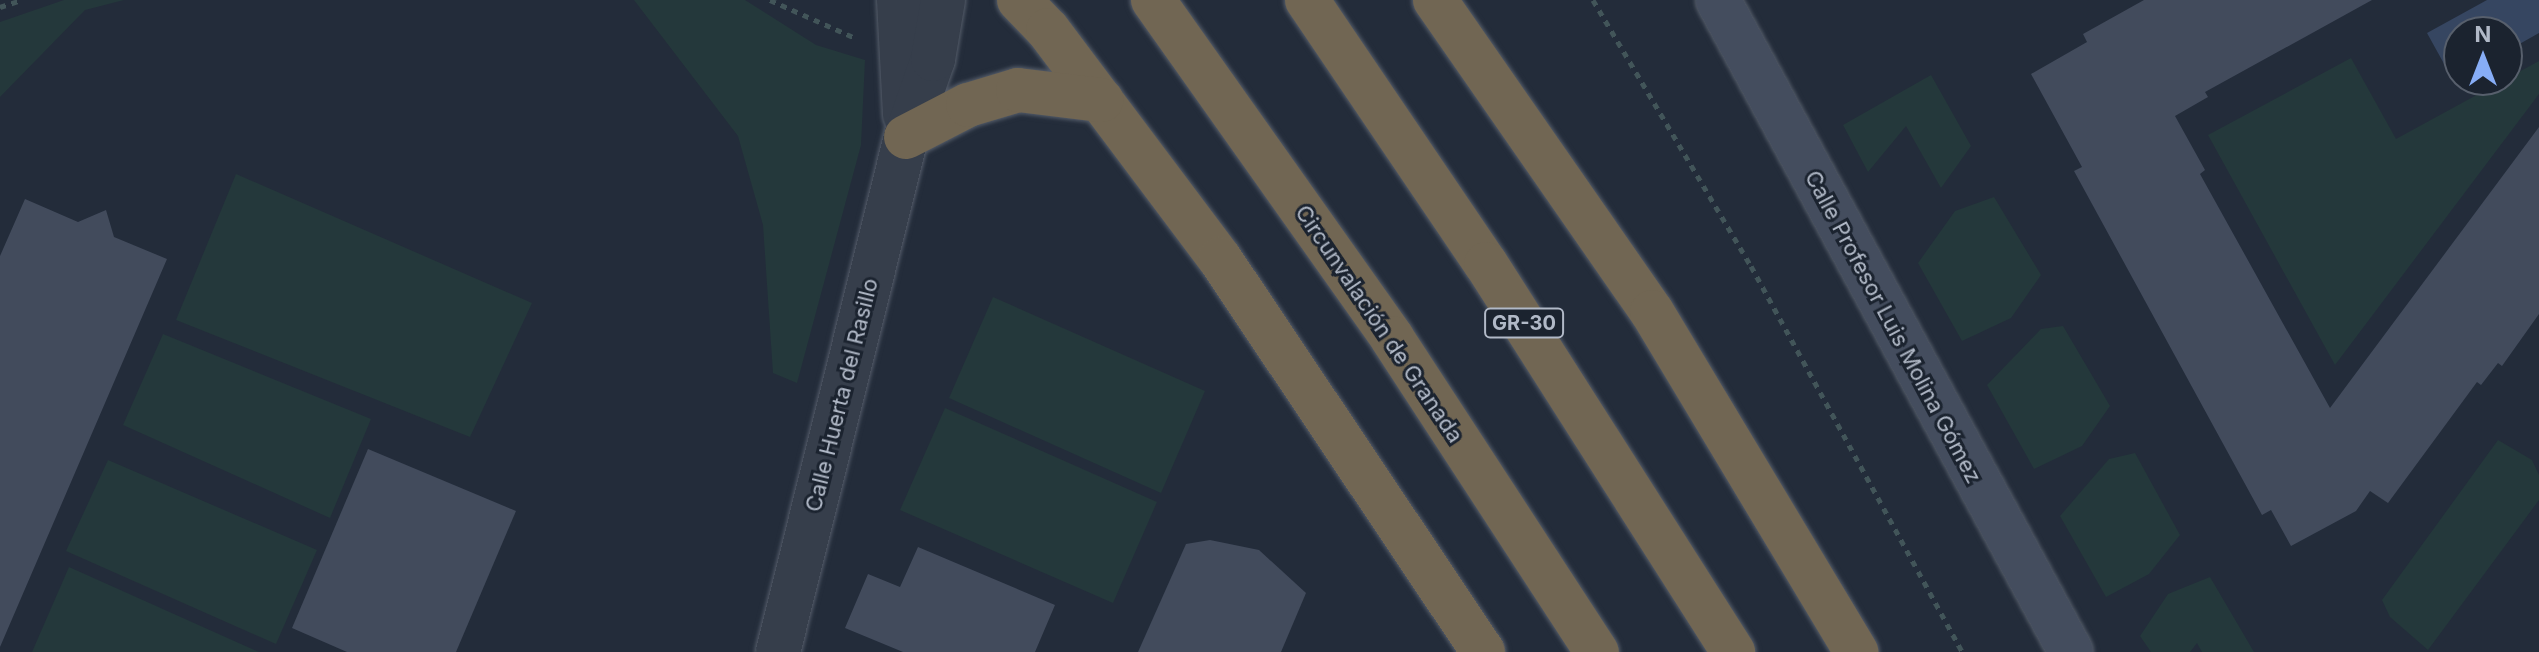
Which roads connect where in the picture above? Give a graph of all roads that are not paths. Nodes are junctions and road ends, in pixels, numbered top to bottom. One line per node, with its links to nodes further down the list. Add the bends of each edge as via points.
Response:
1 (899, 0): 9 (street, Calle Huerta del Rasillo)
2 (943, 0): 9 (street, Calle Huerta del Rasillo, via 933,59)
3 (1019, 0): 8 (highway)
4 (1153, 0): 12 (highway, Circunvalación de Granada, via 1392,338)
5 (1307, 0): 13 (highway, GR-30, via 1486,264)
6 (1435, 0): 14 (highway, via 1652,312)
7 (1718, 0): 15 (main road, Calle Profesor Luis Molina Gómez)
8 (1101, 100): 9 (highway, via 1018,90 968,105); 11 (highway, via 1220,259)
9 (906, 137): 10 (street, Calle Huerta del Rasillo)
10 (778, 652)
11 (1483, 652)
12 (1597, 652)
13 (1733, 652)
14 (1856, 652)
15 (2071, 652)

